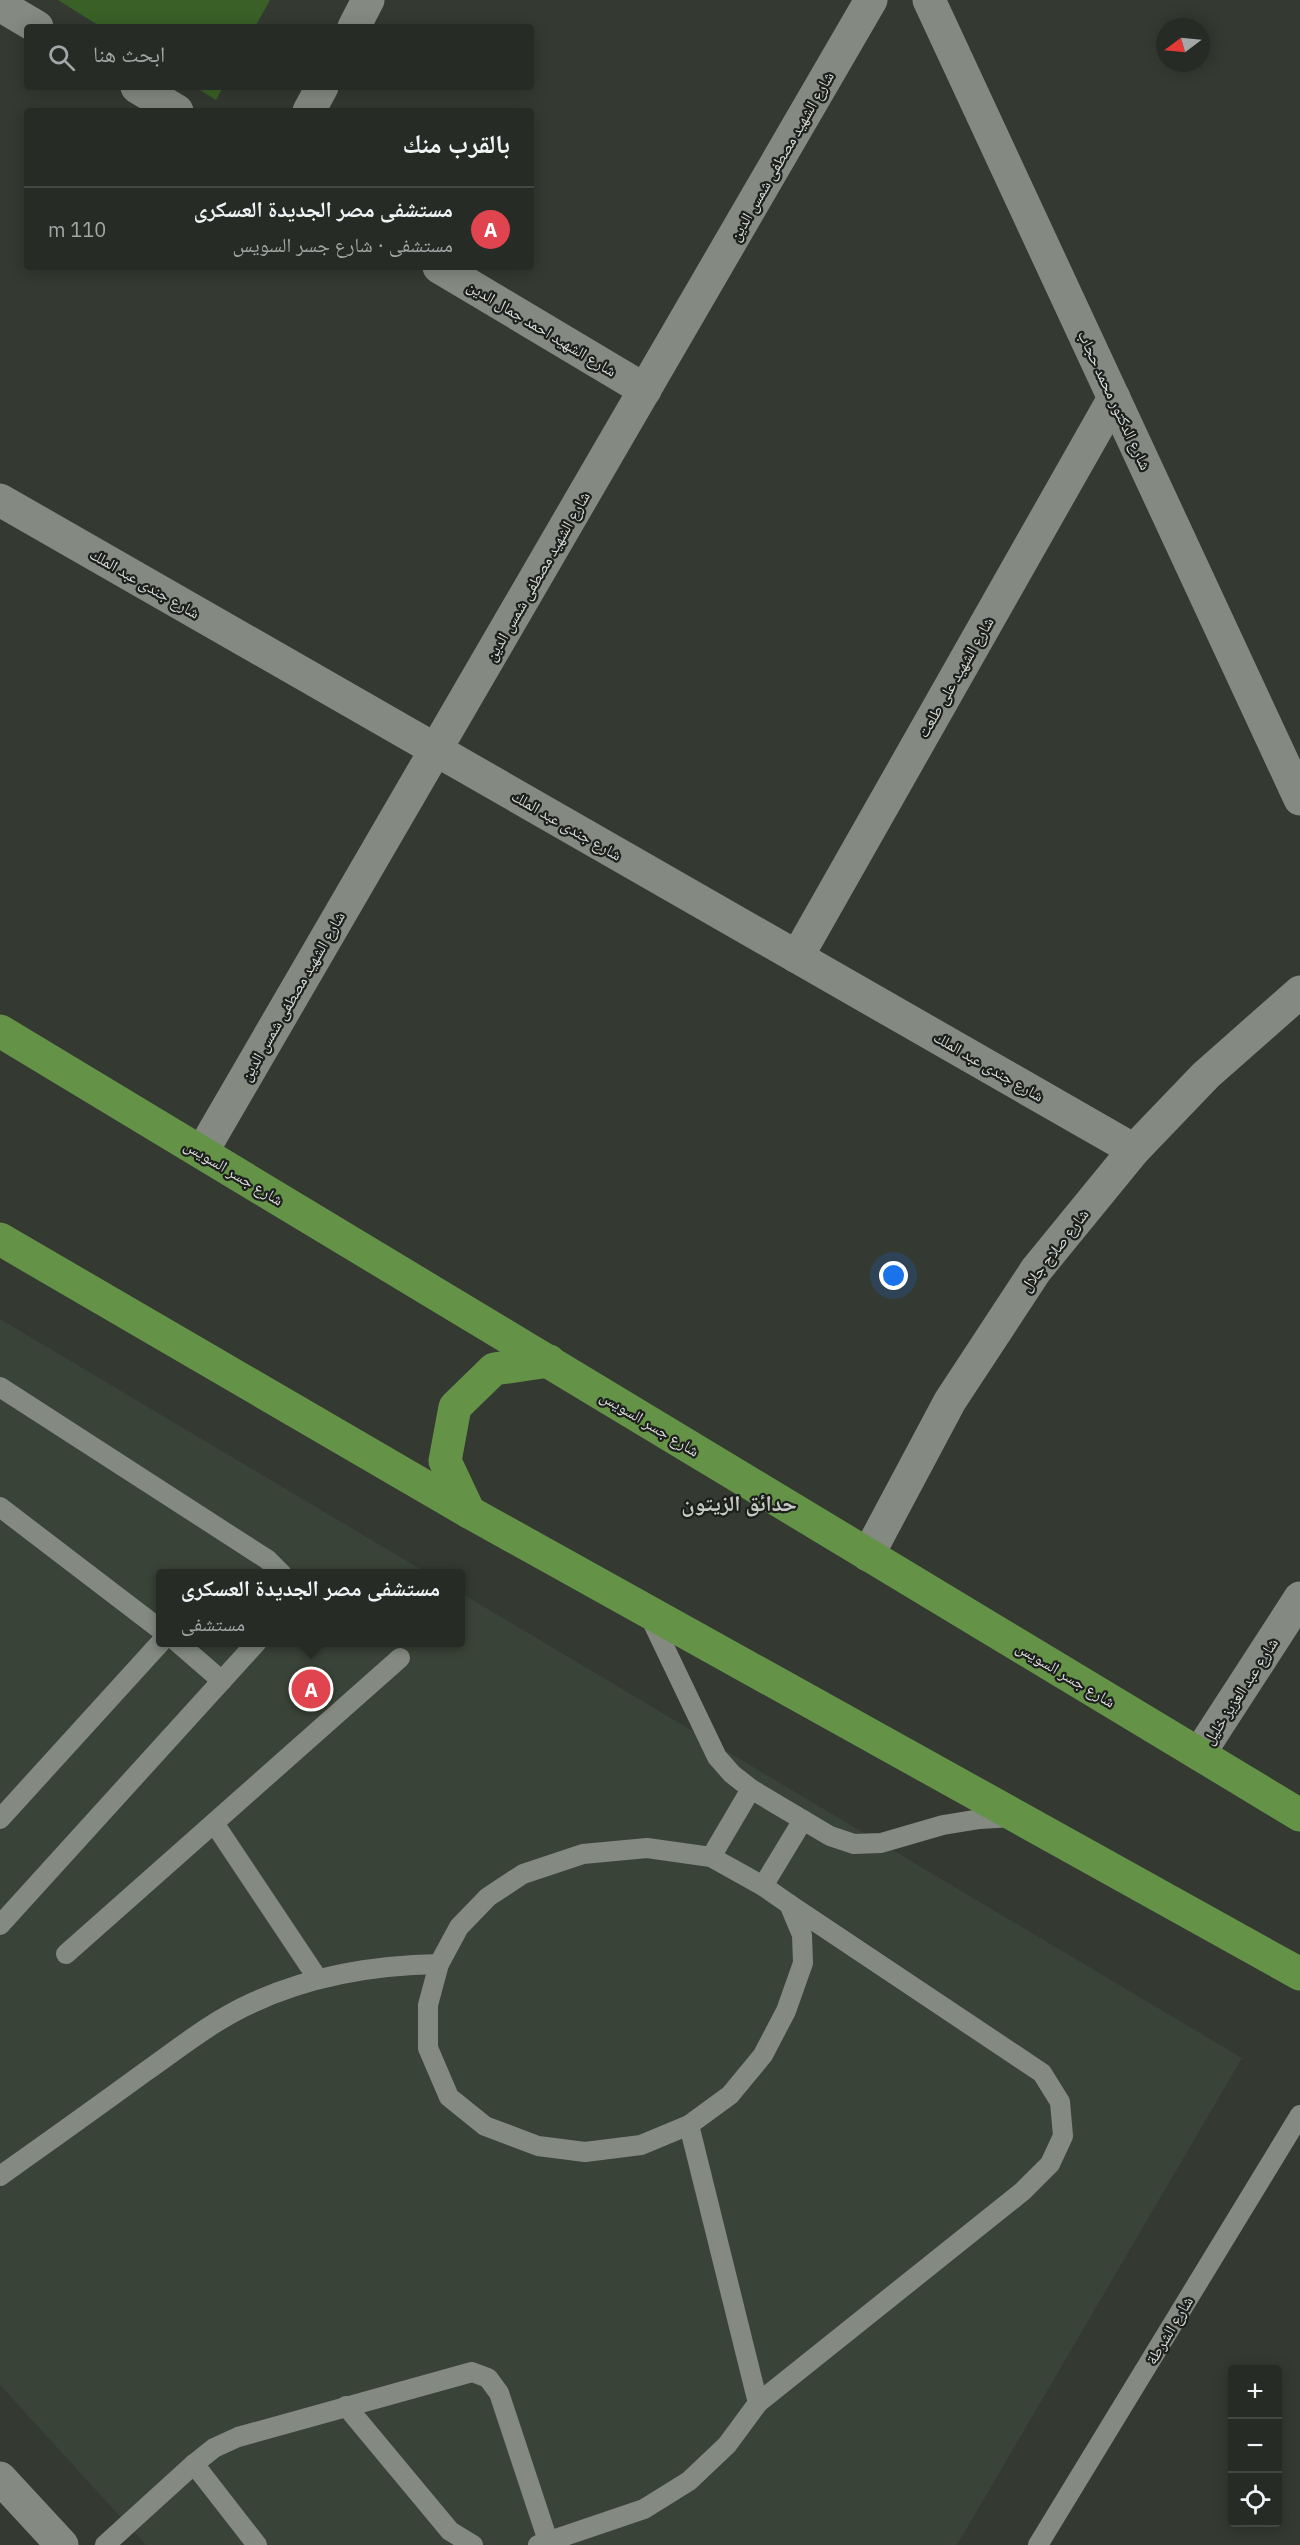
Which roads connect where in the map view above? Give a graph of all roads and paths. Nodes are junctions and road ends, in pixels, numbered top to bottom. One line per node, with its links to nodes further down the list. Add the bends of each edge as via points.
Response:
1 (369, 0): 6 (street)
2 (871, 0): 12 (street, شارع الشهيد مصطفى شمس الدين)
3 (929, 0): 13 (street, شارع الدكتور محمد حجاب)
4 (0, 5): 5 (street)
5 (32, 24)
6 (356, 24)
7 (142, 90): 9 (street)
8 (320, 90): 10 (street)
9 (172, 108)
10 (311, 108)
11 (444, 270): 12 (street, شارع الشهيد احمد جمال الدين)
12 (645, 390): 15 (street, شارع الشهيد مصطفى شمس الدين)
13 (1114, 398): 16 (street, شارع الدكتور محمد حجاب); 17 (street, شارع الشهيد على طلعت)
14 (0, 500): 15 (street, شارع جندى عبد الملك)
15 (436, 750): 17 (street, شارع جندى عبد الملك); 21 (street, شارع الشهيد مصطفى شمس الدين)
16 (1300, 799)
17 (797, 957): 20 (street, شارع جندى عبد الملك)
18 (1300, 992): 20 (street, شارع صلاح جلال, via 1206,1075)
19 (0, 1031): 21 (main road, شارع جسر السويس)
20 (1134, 1150): 27 (street, شارع صلاح جلال, via 1036,1270 962,1382)
21 (202, 1152): 23 (main road, شارع جسر السويس)
22 (0, 1239): 26 (main road)
23 (549, 1361): 26 (main road, via 494,1369 455,1407 445,1461); 27 (main road, شارع جسر السويس)
24 (0, 1387): 28 (lane)
25 (0, 1507): 31 (lane)
26 (469, 1512): 30 (main road)
27 (868, 1555): 37 (main road, شارع جسر السويس)
28 (277, 1569)
29 (1300, 1598): 37 (street, شارع عبد العزيز خليل)
30 (647, 1610): 38 (lane, via 717,1757); 40 (main road)
31 (156, 1626)
32 (156, 1647): 41 (lane)
33 (183, 1647): 36 (lane)
34 (253, 1647): 36 (lane)
35 (400, 1658): 43 (lane)
36 (222, 1681): 47 (lane)
37 (1199, 1754): 39 (main road, شارع جسر السويس)
38 (751, 1789): 42 (lane); 44 (lane)
39 (1300, 1815)
40 (1018, 1817): 42 (lane, via 943,1825 881,1843 854,1844); 50 (main road)
41 (0, 1818)
42 (803, 1820): 45 (lane)
43 (214, 1823): 48 (lane); 51 (lane)
44 (711, 1857): 45 (lane); 49 (lane, via 647,1848 583,1854 523,1874 488,1897 459,1927)
45 (764, 1886): 46 (lane)
46 (789, 1904): 53 (lane, via 802,1935 803,1963 786,2011 763,2055 730,2096); 55 (lane, via 1042,2073 1060,2102 1063,2136 1050,2164 1023,2191)
47 (0, 1925)
48 (66, 1954)
49 (439, 1964): 51 (lane, via 399,1964); 53 (lane, via 428,2005 428,2048 449,2097 485,2126 538,2146 585,2152 641,2145)
50 (1300, 1974)
51 (318, 1978): 54 (lane, via 252,2003 190,2040)
52 (1300, 2115): 65 (lane, شارع الشرطة)
53 (689, 2125): 55 (lane)
54 (0, 2176)
55 (758, 2403): 59 (lane, via 727,2445 689,2481 644,2509)
56 (346, 2406): 57 (lane, via 238,2437 214,2448); 60 (lane, via 472,2372 488,2378 499,2393); 64 (lane, via 450,2531)
57 (194, 2464): 62 (lane); 63 (lane)
58 (0, 2478): 61 (street)
59 (586, 2537): 60 (lane)
60 (543, 2543)
61 (62, 2545)
62 (105, 2545)
63 (257, 2545)
64 (473, 2545)
65 (1038, 2545)

